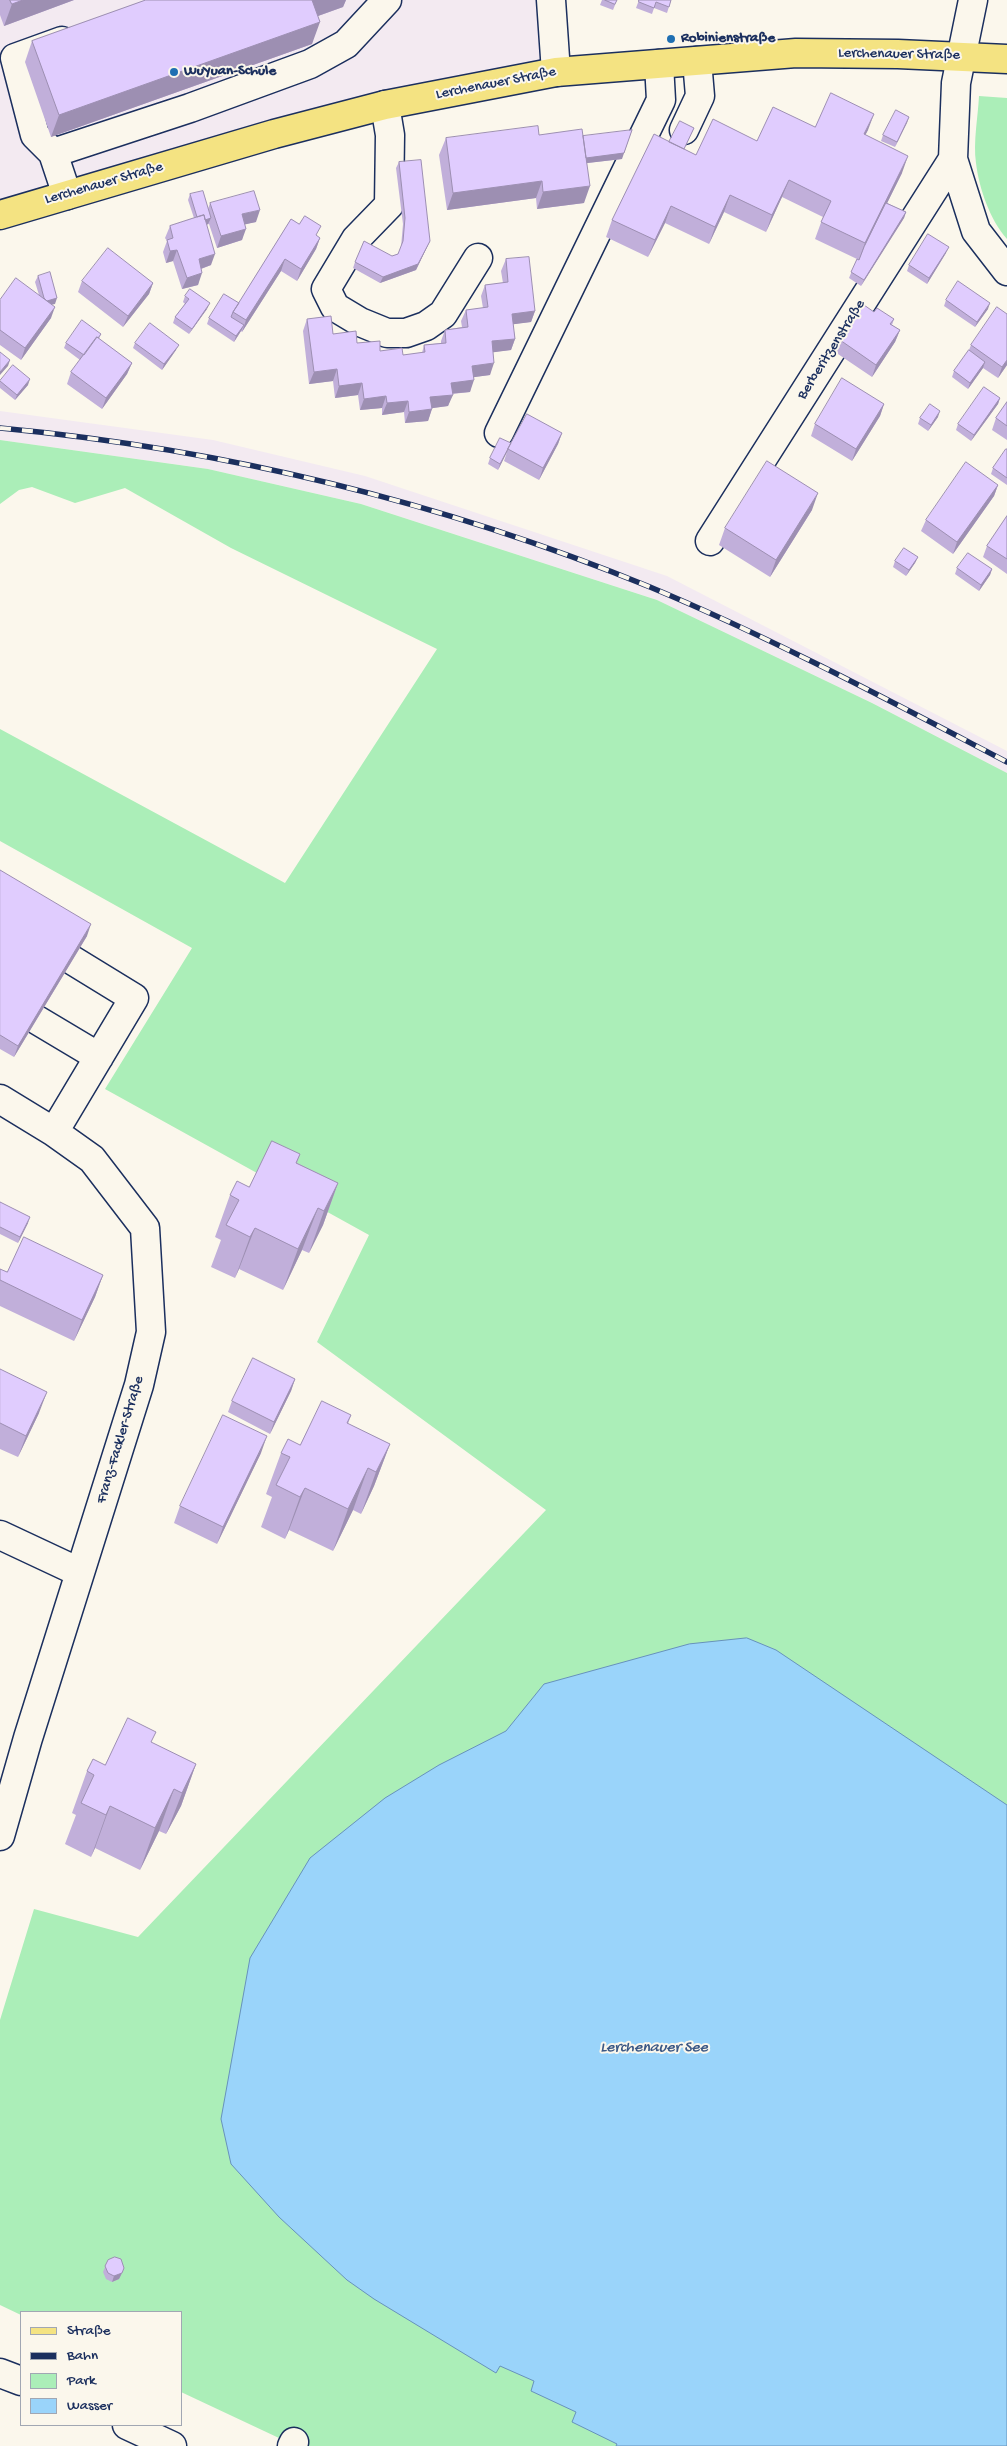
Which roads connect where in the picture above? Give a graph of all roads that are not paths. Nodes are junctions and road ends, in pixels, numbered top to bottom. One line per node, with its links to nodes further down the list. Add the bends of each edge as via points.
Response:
1 (387, 0): 12 (street, via 346,44 310,64)
2 (551, 0): 9 (street)
3 (973, 0): 5 (street)
4 (89, 31): 12 (street, via 15,58 35,135)
5 (962, 56): 6 (main road, Lerchenauer Straße); 7 (main road, Lerchenauer Straße, via 796,53); 13 (street, via 956,83)
6 (1007, 59)
7 (697, 60): 8 (main road, Lerchenauer Straße); 11 (street, via 700,96)
8 (659, 64): 9 (main road, Lerchenauer Straße); 18 (street, via 661,100)
9 (556, 72): 10 (main road, Lerchenauer Straße)
10 (385, 105): 14 (main road, Lerchenauer Straße); 16 (street, via 390,135 389,205 356,239 326,289 335,307 387,333 406,333 426,326 443,314)
11 (684, 130)
12 (53, 153): 14 (street)
13 (953, 159): 17 (street, via 976,231); 19 (street, Berberitzenstraße)
14 (67, 195): 15 (main road, Lerchenauer Straße)
15 (0, 215)
16 (478, 258)
17 (1007, 271)
18 (499, 433)
19 (710, 541)
20 (68, 967): 22 (street, via 134,998)
21 (33, 1026): 22 (street)
22 (95, 1063): 24 (street)
23 (0, 1099): 24 (street, Franz-Fackler-Straße)
24 (54, 1132): 26 (street, Franz-Fackler-Straße, via 92,1159 145,1228 150,1332 139,1385)
25 (0, 1535): 26 (street)
26 (79, 1572): 27 (street, Franz-Fackler-Straße)
27 (0, 1836)
28 (0, 2373): 29 (street)
29 (20, 2381)
30 (129, 2426): 31 (street)
31 (172, 2446)

